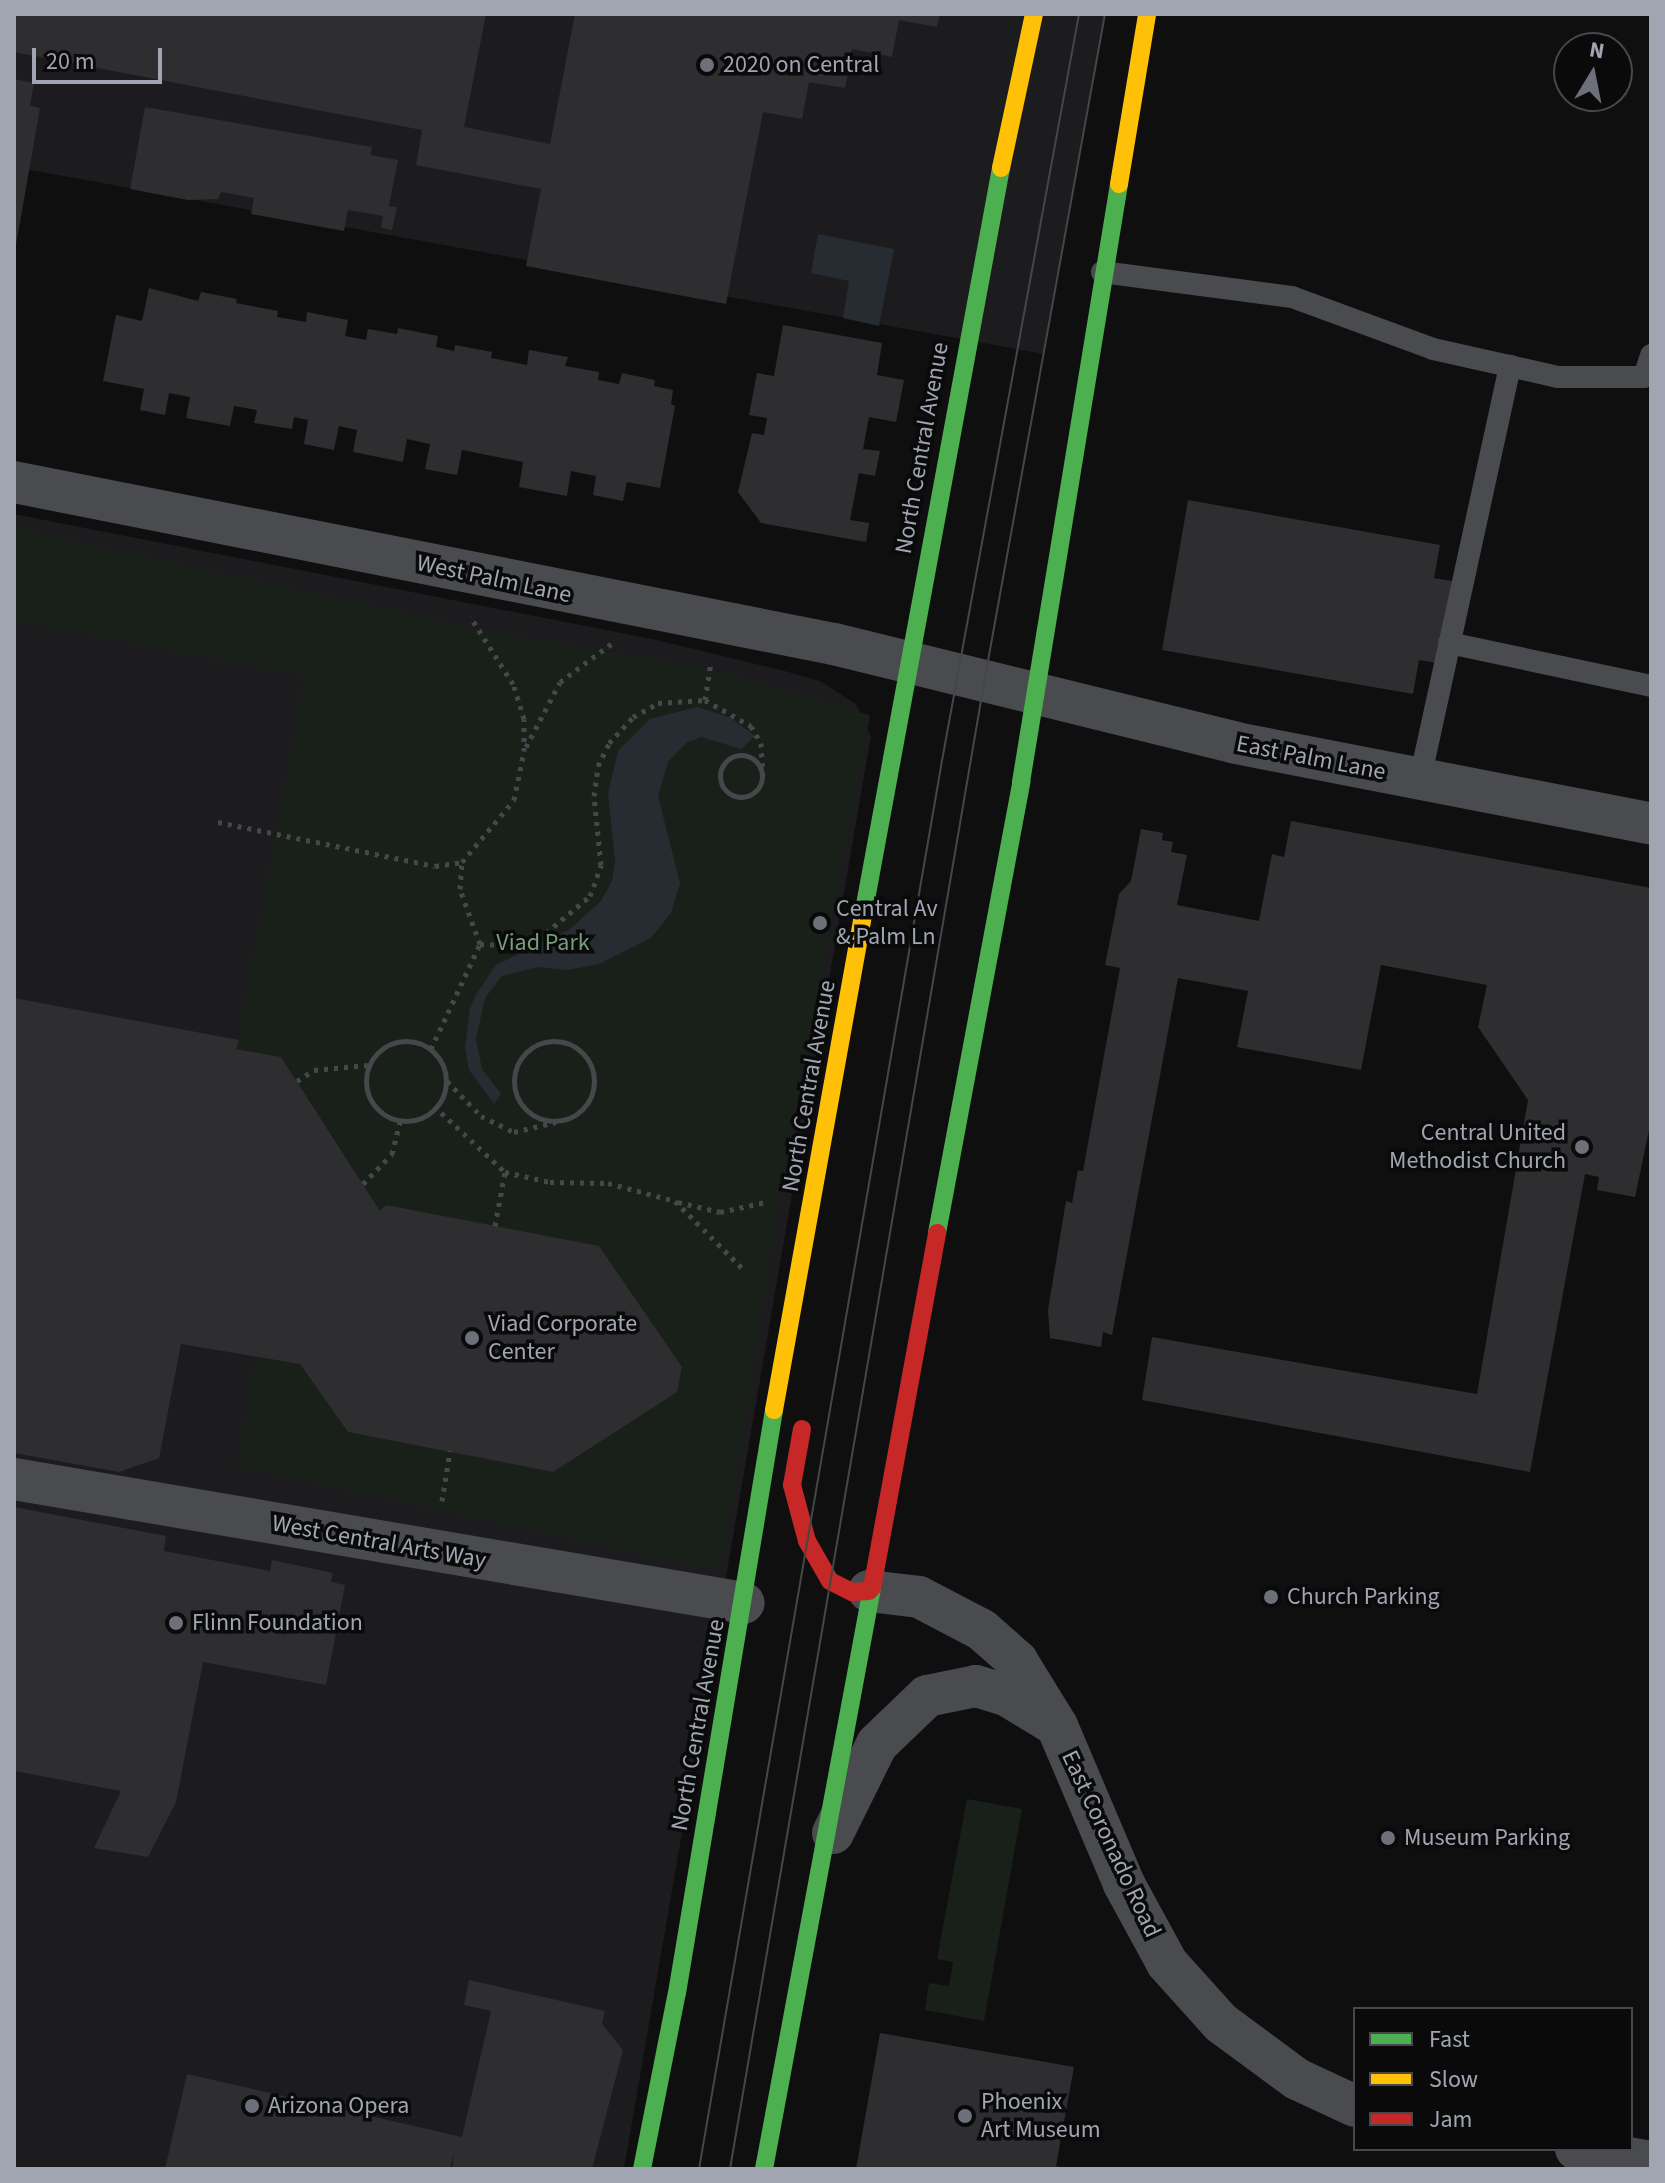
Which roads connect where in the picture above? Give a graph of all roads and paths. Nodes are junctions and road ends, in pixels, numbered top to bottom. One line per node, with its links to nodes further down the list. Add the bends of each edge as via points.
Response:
1 (1034, 14): 11 (main road, North Central Avenue, via 979,270)
2 (1147, 14): 3 (main road)
3 (1102, 272): 5 (lane, via 1292,297 1433,349); 14 (main road)
4 (1651, 355): 6 (lane)
5 (1510, 366): 6 (lane, via 1558,377); 10 (lane)
6 (1647, 378)
7 (14, 482): 8 (street, West Palm Lane)
8 (445, 569): 9 (street, West Palm Lane); 15 (path, via 513,684 524,719)
9 (664, 614): 11 (street, West Palm Lane, via 834,644); 15 (path, via 601,649 560,682)
10 (1449, 643): 13 (lane); 17 (lane)
11 (908, 664): 12 (street, West Palm Lane); 26 (main road, North Central Avenue)
12 (973, 680): 14 (street, East Palm Lane)
13 (1651, 686)
14 (1034, 695): 17 (street, East Palm Lane); 41 (main road)
15 (524, 751): 20 (path, via 514,800)
16 (763, 776): 16 (path, via 753,793 738,797 726,790 720,773 729,759 746,755 759,764); 21 (path, via 761,743 751,726 705,700 658,703 633,717 609,743 598,766 594,796 601,865 590,896 546,933 518,945)
17 (1420, 779): 19 (street, East Palm Lane)
18 (218, 822): 20 (path, via 435,866)
19 (1651, 824)
20 (462, 862): 21 (path, via 460,889)
21 (480, 944): 22 (path)
22 (431, 1049): 23 (path, via 398,1042 383,1048); 24 (path)
23 (368, 1065): 25 (path, via 314,1070); 29 (path, via 367,1094 376,1109)
24 (447, 1080): 27 (path, via 443,1100); 28 (path, via 481,1116 514,1132)
25 (297, 1081)
26 (831, 1102): 31 (main road); 33 (main road, North Central Avenue)
27 (434, 1106): 29 (path, via 424,1118); 30 (path)
28 (558, 1121): 28 (path, via 535,1117 515,1093 516,1064 531,1047 546,1041 579,1049 595,1079 590,1099 577,1114)
29 (400, 1122): 32 (path, via 392,1154)
30 (505, 1172): 34 (path, via 550,1182 608,1183); 35 (path)
31 (838, 1176)
32 (363, 1184)
33 (814, 1193): 34 (path, via 720,1212); 42 (main road, North Central Avenue)
34 (675, 1201): 36 (path)
35 (495, 1226)
36 (743, 1269)
37 (805, 1407): 41 (main road, via 792,1485 807,1541 830,1581 852,1592)
38 (450, 1451): 40 (path)
39 (14, 1479): 42 (street, West Central Arts Way)
40 (442, 1501)
41 (869, 1591): 43 (street, East Coronado Road, via 919,1597 982,1630 1017,1661); 44 (main road)
42 (744, 1603): 48 (main road, North Central Avenue)
43 (1057, 1726): 44 (street, East Coronado Road, via 1008,1696 976,1686 927,1696 877,1744); 45 (street, East Coronado Road, via 1124,1884 1167,1963 1221,2023 1297,2079)
44 (818, 1863): 49 (main road)
45 (1353, 2105)
46 (1588, 2151): 47 (street)
47 (1651, 2162)
48 (642, 2169)
49 (764, 2169)

